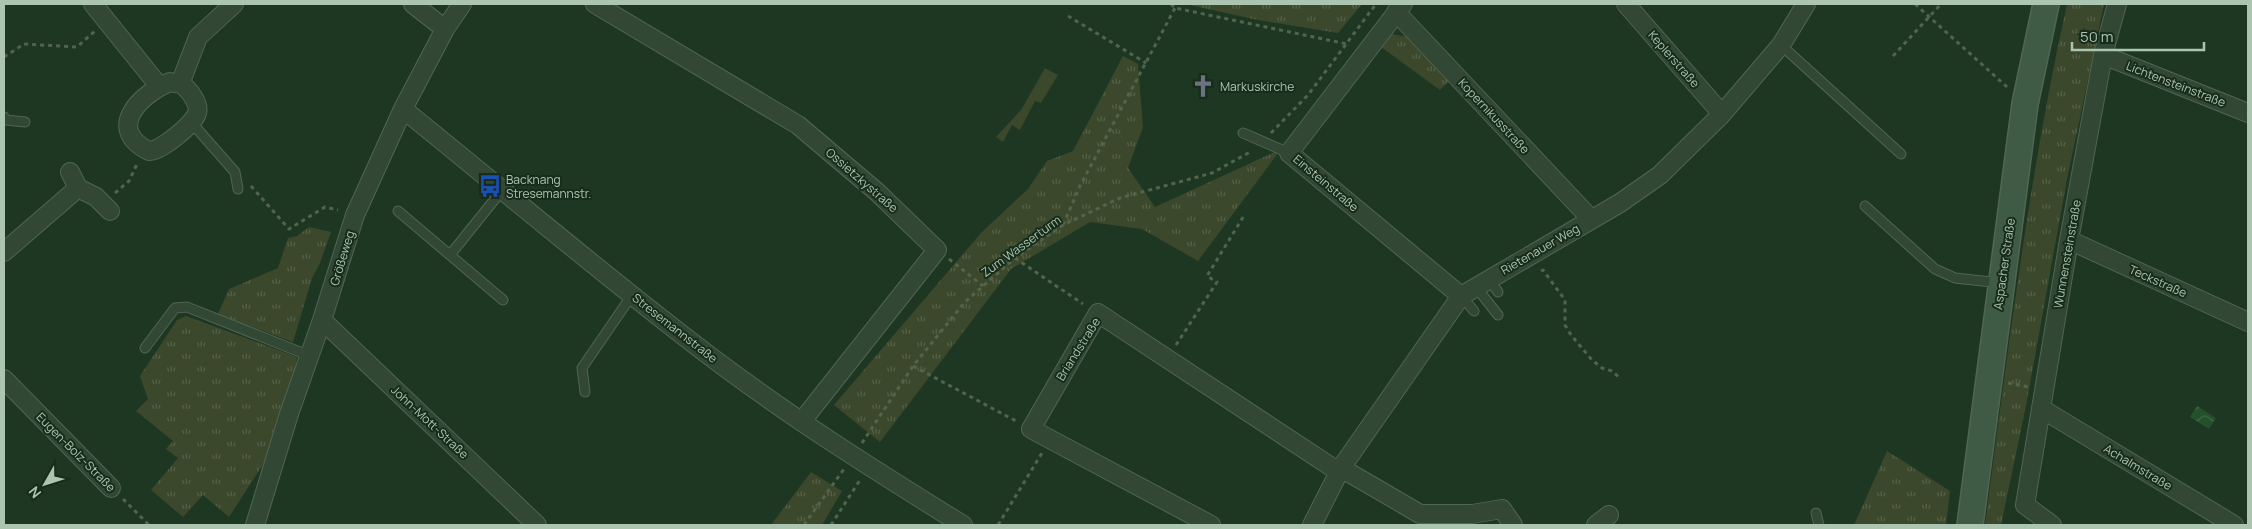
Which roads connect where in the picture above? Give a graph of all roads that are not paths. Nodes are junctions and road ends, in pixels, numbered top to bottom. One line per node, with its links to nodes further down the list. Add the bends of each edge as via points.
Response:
1 (93, 4): 15 (street)
2 (234, 4): 14 (street, via 210,25 200,41 192,66)
3 (413, 4): 11 (street)
4 (462, 4): 11 (street, Größeweg)
5 (595, 4): 50 (street, Ossietzkystraße, via 798,125 877,192 937,250)
6 (1626, 4): 19 (street, Keplerstraße)
7 (1806, 4): 12 (street, Rietenauer Weg)
8 (2046, 4): 36 (street, Aspacher Straße, via 2025,104)
9 (2117, 4): 13 (street, Wunnensteinstraße)
10 (1399, 8): 23 (street, Einsteinstraße); 32 (street, Kopernikusstraße)
11 (445, 29): 17 (street, Größeweg)
12 (1781, 45): 19 (street, Rietenauer Weg); 24 (lane)
13 (2103, 55): 18 (street, Lichtensteinstraße); 33 (street, Wunnensteinstraße)
14 (180, 84): 15 (street, via 170,82); 16 (street)
15 (159, 86): 16 (street, via 131,110 128,124 144,148 160,148)
16 (198, 107): 27 (lane, via 235,172)
17 (403, 109): 28 (street, Stresemannstraße); 43 (street, Größeweg, via 355,215)
18 (2248, 113)
19 (1722, 114): 32 (street, Rietenauer Weg, via 1660,175)
20 (4, 117): 21 (lane)
21 (25, 122)
22 (1243, 133): 23 (lane)
23 (1289, 153): 39 (street, Einsteinstraße, via 1323,186)
24 (1901, 154)
25 (70, 172): 26 (street)
26 (78, 188): 30 (street, via 96,197); 34 (street)
27 (238, 189)
28 (503, 189): 35 (lane); 38 (street, Stresemannstraße)
29 (1865, 206): 36 (lane, via 1935,269 1954,278)
30 (110, 211)
31 (398, 211): 35 (lane)
32 (1591, 219): 37 (street, Rietenauer Weg)
33 (2069, 240): 44 (street, Teckstraße); 49 (street, Wunnensteinstraße)
34 (4, 252)
35 (450, 255): 40 (lane)
36 (2001, 283): 61 (street, Aspacher Straße)
37 (1488, 286): 39 (street, Rietenauer Weg); 42 (lane)
38 (632, 295): 48 (lane, via 582,368); 50 (street, Stresemannstraße)
39 (1461, 296): 41 (lane); 51 (street, Rietenauer Weg, via 1416,366)
40 (503, 300)
41 (1474, 311)
42 (1498, 315)
43 (322, 320): 46 (street, Größeweg); 55 (street, John-Mott-Straße)
44 (2248, 322)
45 (146, 348): 46 (lane, via 175,308 187,308)
46 (310, 356): 54 (street, Größeweg)
47 (4, 379): 52 (street, Eugen-Bolz-Straße)
48 (585, 392)
49 (2042, 409): 62 (street, Wunnensteinstraße, via 2024,505); 63 (street, Achalmstraße)
50 (802, 421): 56 (street, Stresemannstraße)
51 (1340, 470): 57 (street, Briandstraße, via 1098,314 1031,429); 58 (street, Rietenauer Weg); 59 (street, Briandstraße, via 1420,514 1472,514 1502,509)
52 (111, 488)
53 (1816, 513): 60 (lane)
54 (255, 525)
55 (537, 525)
56 (963, 525)
57 (1210, 525)
58 (1312, 525)
59 (1513, 525)
60 (1819, 525)
61 (1970, 525)
62 (2052, 525)
63 (2234, 525)

